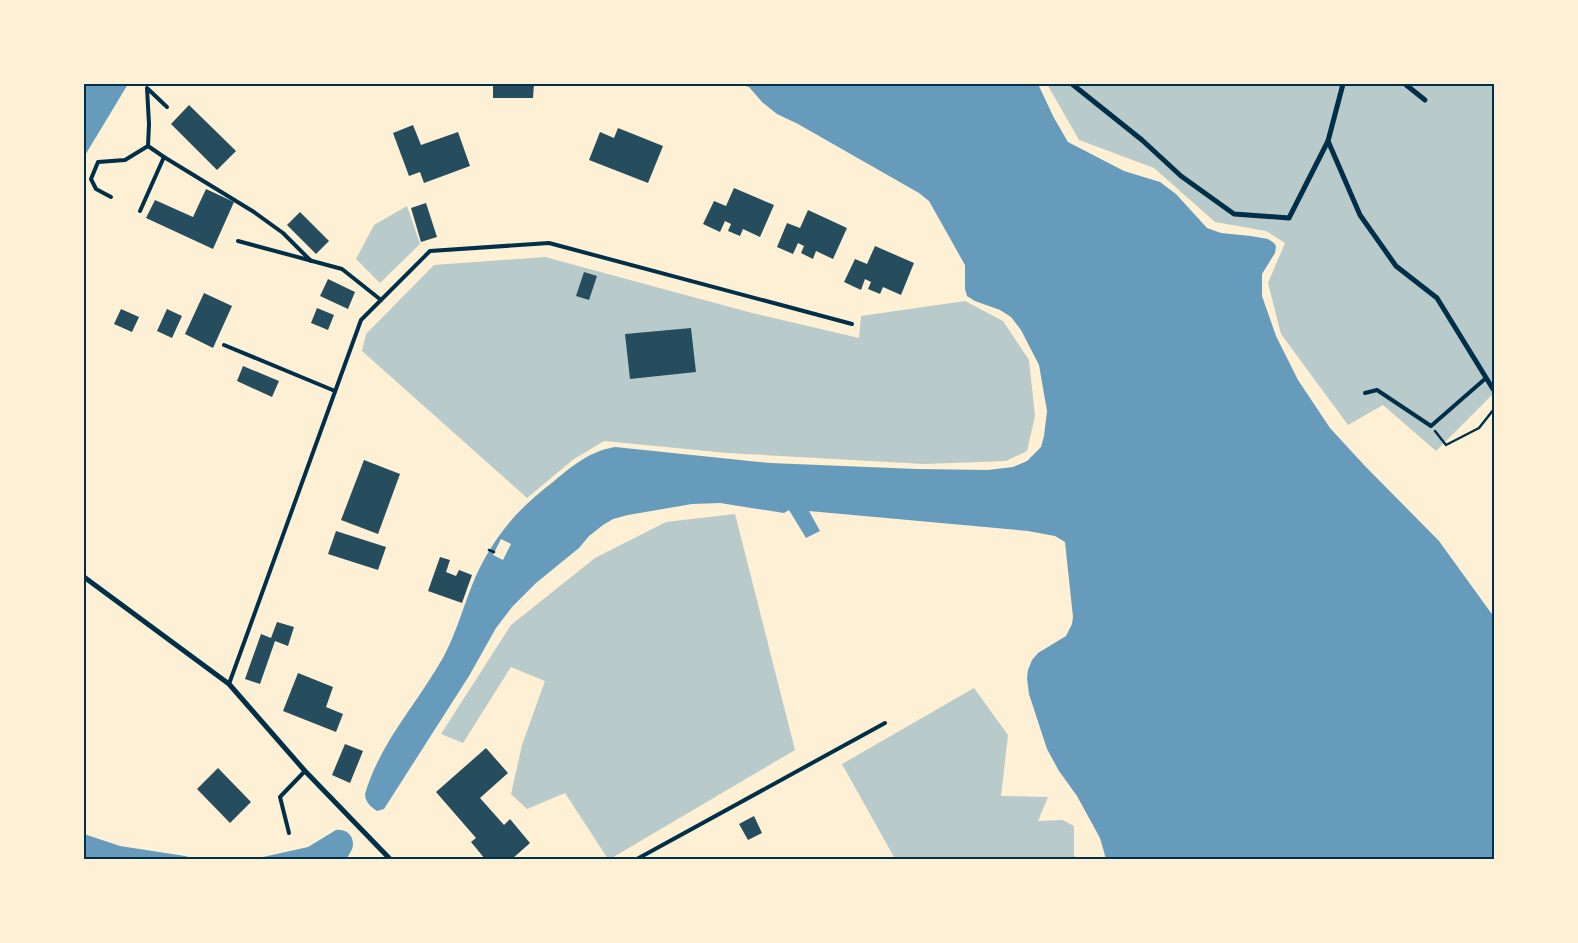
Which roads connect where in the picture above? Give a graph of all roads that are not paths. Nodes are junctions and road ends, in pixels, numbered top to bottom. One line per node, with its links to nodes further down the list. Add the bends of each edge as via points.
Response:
1 (1072, 84): 6 (street, via 1181,176 1234,214 1289,218)
2 (1343, 84): 6 (street)
3 (1405, 84): 4 (street)
4 (1425, 100)
5 (167, 107): 7 (lane, via 146,88)
6 (1328, 141): 16 (street, via 1360,215 1396,266 1436,298)
7 (148, 146): 8 (lane); 9 (lane, via 126,160 98,162 90,179 96,189)
8 (164, 156): 10 (lane); 12 (lane, via 254,212 283,233)
9 (111, 197)
10 (140, 211)
11 (238, 241): 12 (lane)
12 (311, 261): 13 (lane, via 342,269)
13 (381, 300): 14 (lane, via 430,251 549,243); 18 (lane, via 361,320)
14 (852, 324)
15 (224, 345): 18 (lane)
16 (1486, 378): 17 (street); 19 (lane, via 1431,426 1377,390)
17 (1494, 389)
18 (335, 391): 21 (lane)
19 (1365, 393)
20 (84, 577): 21 (street)
21 (229, 684): 23 (street)
22 (886, 723): 26 (lane)
23 (305, 771): 24 (lane, via 280,797); 25 (street)
24 (289, 833)
25 (390, 859)
26 (637, 859)

